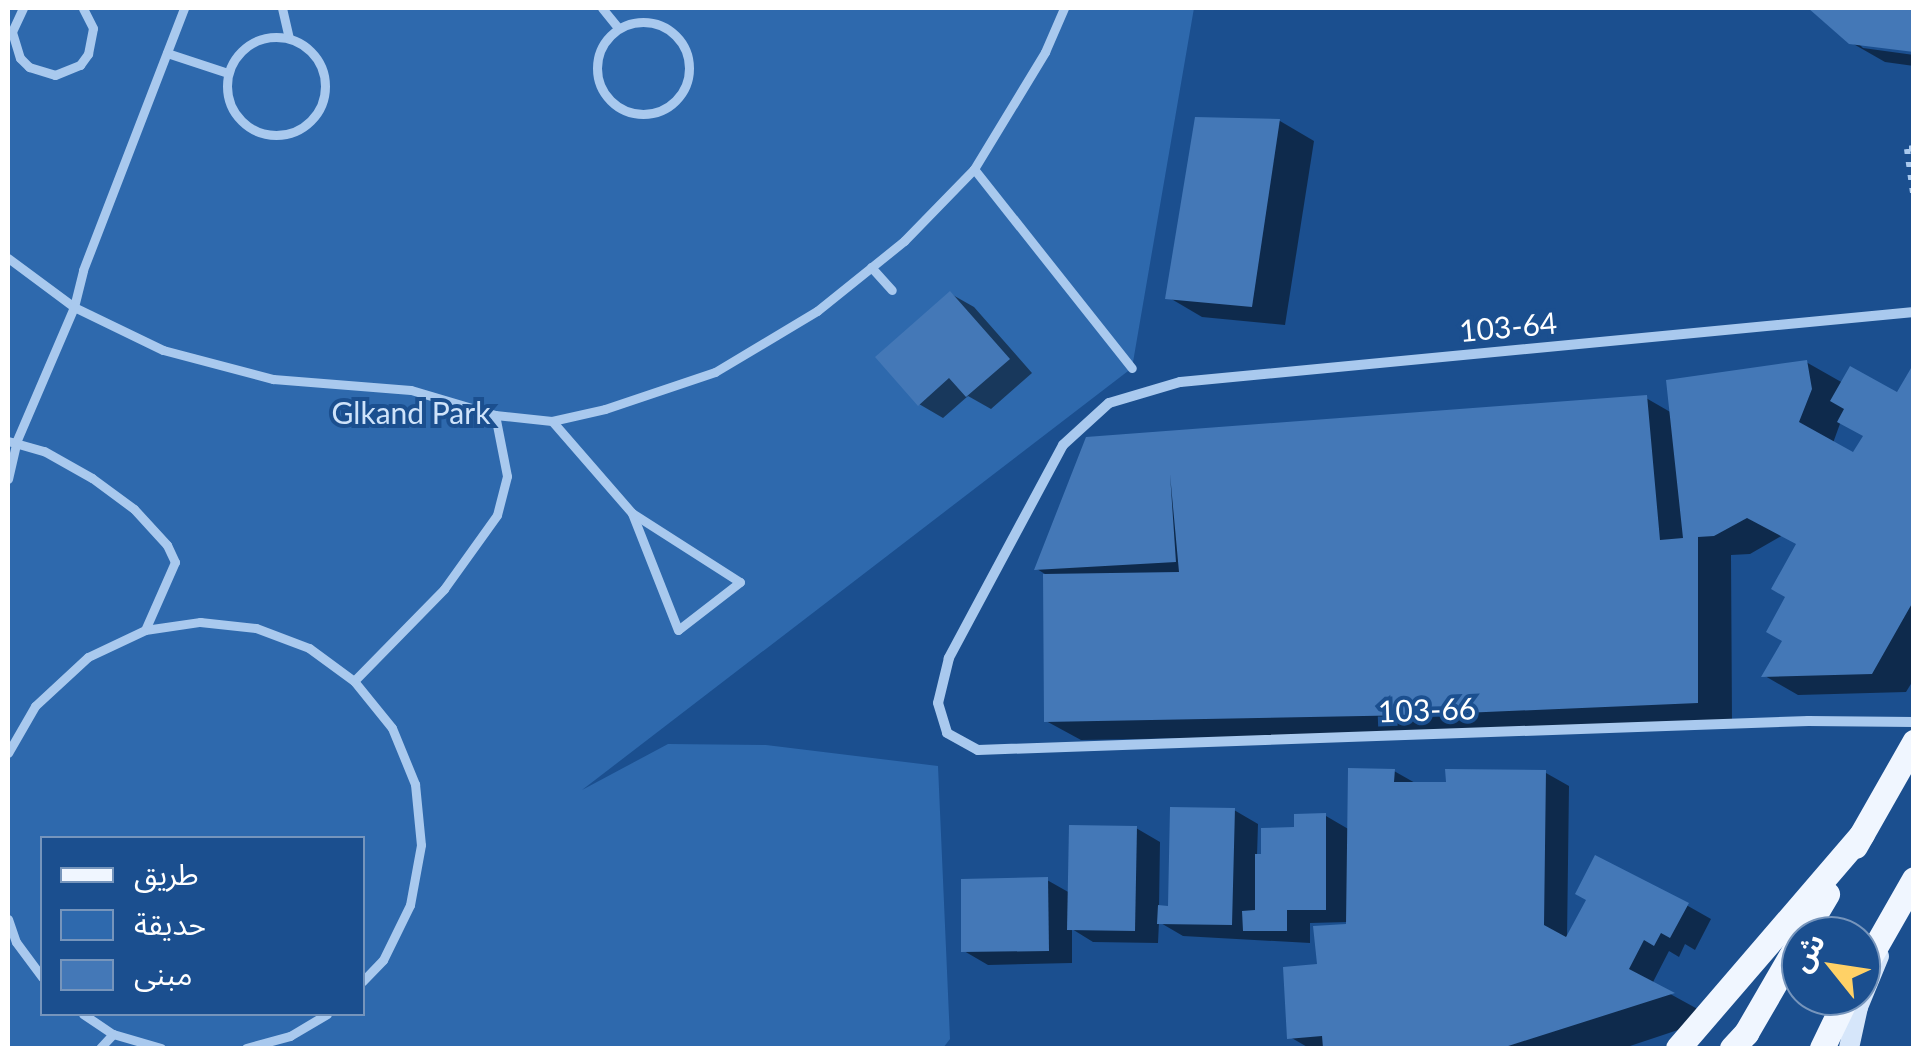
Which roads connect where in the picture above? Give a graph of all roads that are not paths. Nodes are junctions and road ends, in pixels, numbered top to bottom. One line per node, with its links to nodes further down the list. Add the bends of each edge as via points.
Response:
1 (23, 8): 2 (street, via 12,32 20,58 54,75 80,65 88,54 93,28)
2 (83, 8)
3 (184, 8): 9 (street)
4 (282, 8): 8 (street)
5 (602, 8): 7 (street)
6 (1064, 8): 11 (street)
7 (618, 28): 7 (street, via 647,21 684,45 689,74 675,102 632,114 606,97 596,68 599,52)
8 (289, 38): 10 (street, via 258,39); 10 (street, via 304,45 324,72 322,104 301,129 286,135 253,130 230,106)
9 (166, 52): 10 (street); 15 (street)
10 (228, 73)
11 (974, 169): 13 (street); 17 (street)
12 (8, 258): 15 (street)
13 (872, 267): 14 (street); 19 (street, via 817,311 715,372)
14 (892, 290)
15 (74, 307): 18 (street, via 163,350 273,379 411,390); 20 (street)
16 (1914, 312): 26 (street, 103-64, via 1180,382 1109,403 1063,445 949,658 938,703)
17 (1132, 368)
18 (495, 415): 19 (street); 24 (street, via 507,476 497,516 444,589)
19 (552, 420): 22 (street)
20 (12, 441): 21 (street); 23 (street, via 92,478 168,545 175,562)
21 (8, 478)
22 (632, 513): 22 (street, via 678,630 740,582 709,562)
23 (145, 630): 24 (street, via 200,622 256,628 308,648); 28 (street, via 88,656 34,706)
24 (354, 680): 37 (street, via 392,728 409,770 420,845 410,905 383,960)
25 (1914, 722): 26 (street, 103-66, via 1808,720 978,750)
26 (947, 733)
27 (1914, 742): 29 (main road)
28 (8, 753)
29 (1862, 834): 32 (main road); 45 (main road)
30 (1914, 879): 31 (main road)
31 (1900, 905): 34 (main road); 48 (main road, via 1858,1007)
32 (1814, 916)
33 (8, 918): 36 (street)
34 (1881, 938)
35 (1781, 973): 46 (main road)
36 (40, 974)
37 (365, 979)
38 (86, 1016): 41 (street)
39 (324, 1016): 44 (street, via 290,1036)
40 (1837, 1016): 47 (main road)
41 (113, 1034): 42 (street); 43 (street)
42 (100, 1048)
43 (161, 1048)
44 (246, 1048)
45 (1678, 1048)
46 (1732, 1048)
47 (1822, 1048)
48 (1849, 1048)

